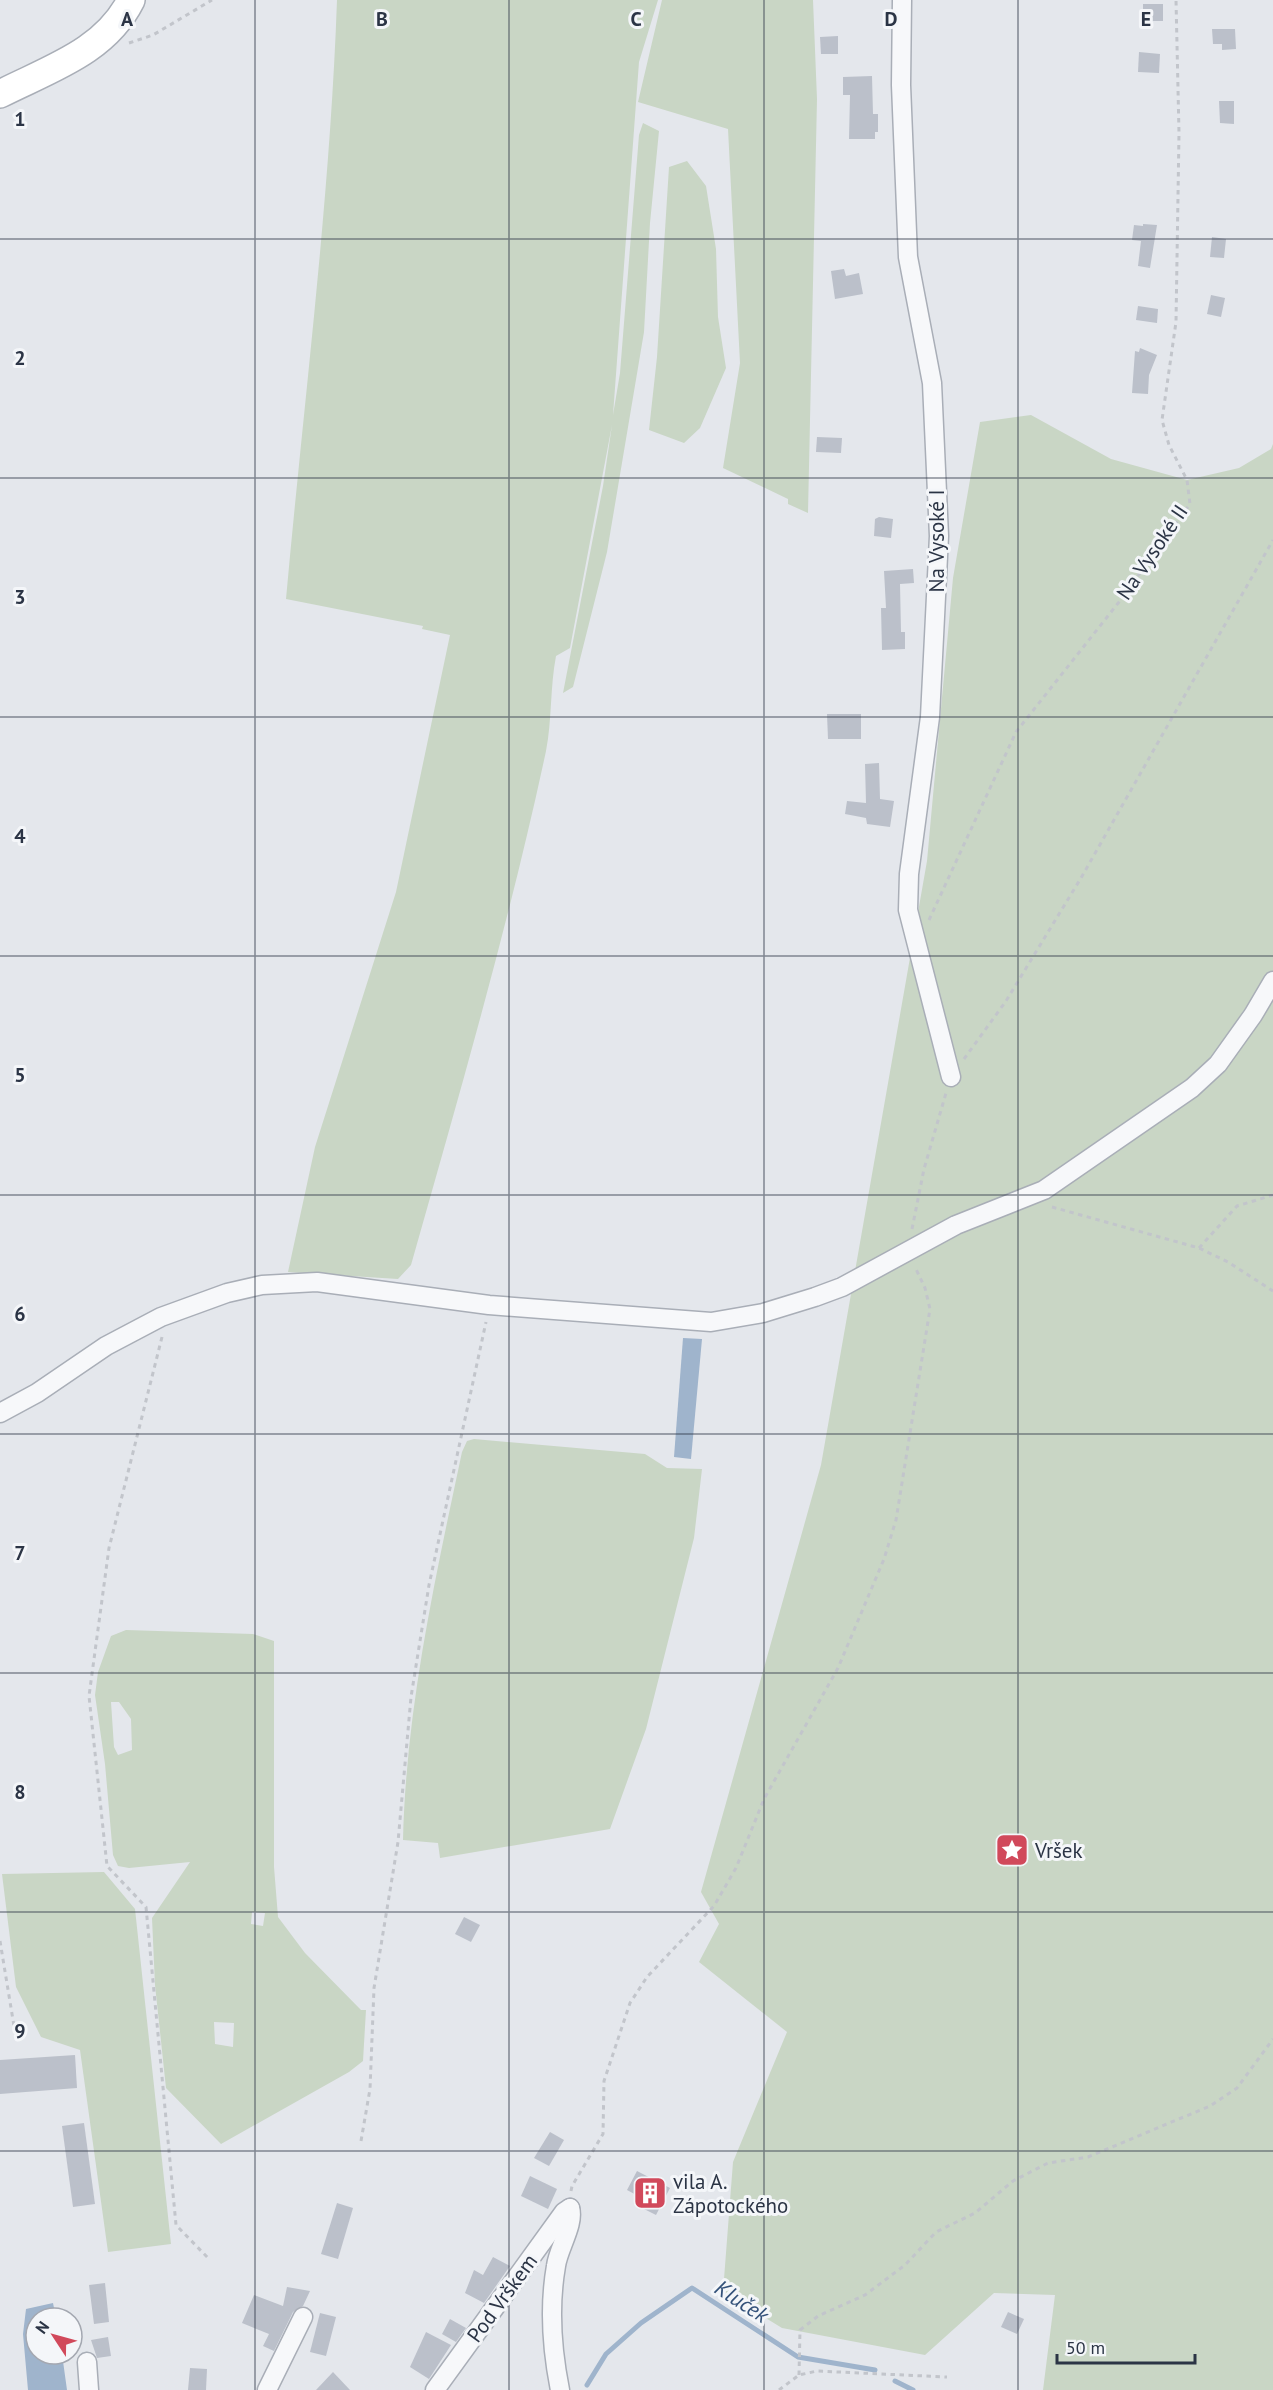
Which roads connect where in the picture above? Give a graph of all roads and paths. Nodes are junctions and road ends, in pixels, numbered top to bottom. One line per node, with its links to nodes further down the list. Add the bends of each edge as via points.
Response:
1 (131, 0): 6 (street, via 120,18 91,46 71,60)
2 (212, 0): 5 (path, via 153,35)
3 (902, 0): 8 (street, Na Vysoké I, via 908,257 932,382 939,536 930,717 909,874 908,910)
4 (1176, 0): 8 (path, Na Vysoké II, via 1176,322 1162,420 1169,445 1187,480 1190,504 1119,602 1016,732)
5 (125, 44)
6 (0, 94)
7 (1273, 540): 10 (path, via 1081,878 1006,1001)
8 (917, 946): 10 (street, Na Vysoké I)
9 (1273, 981): 14 (street, via 1218,1064 1192,1088 1044,1190 956,1225)
10 (951, 1077): 14 (path, via 924,1169)
11 (1273, 1195): 13 (path, via 1237,1206)
12 (1042, 1205): 13 (path)
13 (1199, 1248): 15 (path)
14 (908, 1250): 16 (street, via 842,1287 735,1319 679,1321); 23 (path, via 930,1309 896,1520 884,1559 838,1668 764,1799 714,1906 646,1977 630,2003 604,2081 603,2134 572,2186)
15 (1273, 1291)
16 (489, 1305): 17 (street, via 317,1282 285,1282 236,1291); 22 (path, via 429,1585 411,1697 397,1852 374,1988 370,2089)
17 (161, 1317): 18 (street, via 106,1346); 24 (path, via 162,1337 109,1548 89,1696 107,1866 146,1907 176,2225)
18 (0, 1413)
19 (0, 1941): 20 (path)
20 (14, 2026)
21 (1273, 2039): 27 (path, via 1237,2088 1210,2106 1088,2157 1048,2163 1012,2181 975,2213 936,2232 905,2265 865,2295 818,2316 800,2330)
22 (361, 2141)
23 (570, 2208): 31 (street, Pod Vrškem); 32 (street, via 553,2295 553,2345)
24 (209, 2259)
25 (303, 2317): 30 (street)
26 (87, 2362): 29 (street)
27 (799, 2372): 28 (path); 33 (path)
28 (947, 2378)
29 (89, 2390)
30 (267, 2390)
31 (435, 2390)
32 (560, 2390)
33 (779, 2390)

